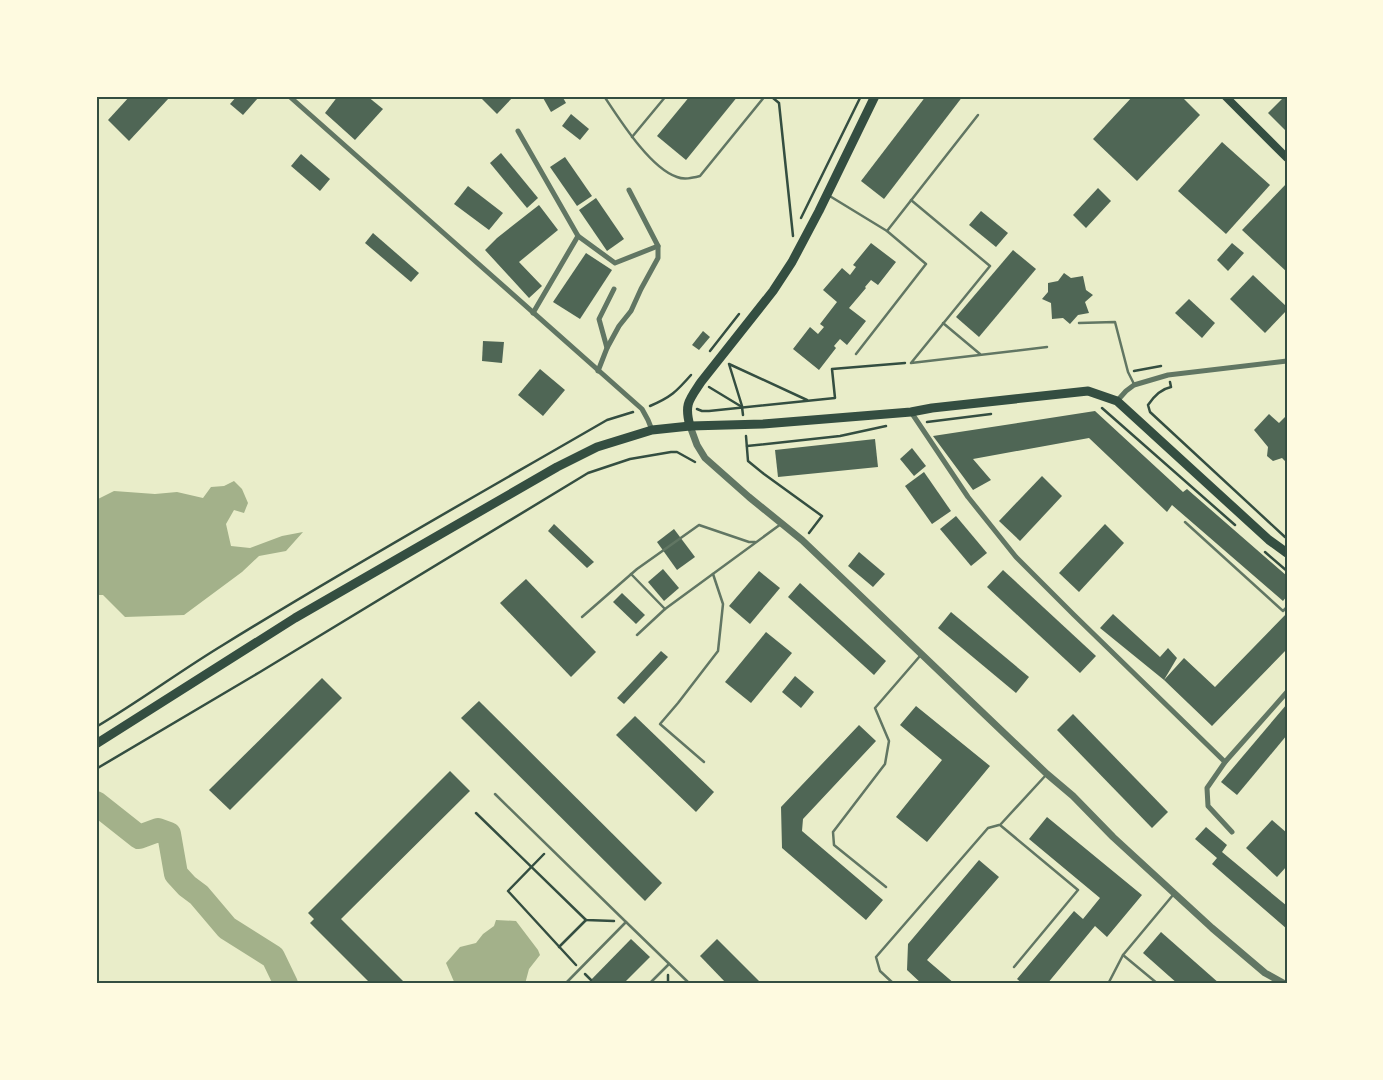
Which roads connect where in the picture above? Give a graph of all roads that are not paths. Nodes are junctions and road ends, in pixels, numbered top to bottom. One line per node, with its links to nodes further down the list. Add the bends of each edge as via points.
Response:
1 (289, 96): 18 (street)
2 (604, 96): 9 (lane)
3 (666, 96): 9 (lane)
4 (766, 96): 9 (lane, via 700,176 679,178 670,174)
5 (874, 96): 12 (main road)
6 (1227, 97): 10 (main road)
7 (978, 115): 13 (lane)
8 (518, 131): 15 (street)
9 (632, 137)
10 (1287, 158)
11 (629, 190): 16 (street)
12 (827, 194): 14 (lane); 30 (main road, via 773,291 690,397 686,412)
13 (911, 200): 14 (lane); 19 (lane, via 990,266)
14 (887, 231): 23 (lane, via 926,264)
15 (578, 236): 16 (street, via 616,263); 18 (street)
16 (658, 246): 22 (street, via 658,258 631,311)
17 (614, 289): 22 (street, via 600,319)
18 (533, 312): 26 (street)
19 (943, 323): 24 (lane); 24 (lane, via 911,363)
20 (1079, 323): 27 (lane, via 1115,322)
21 (1046, 347): 24 (lane)
22 (607, 348): 26 (street)
23 (856, 354)
24 (981, 355)
25 (1287, 361): 27 (street, via 1168,375)
26 (598, 371): 31 (street, via 642,409)
27 (1134, 385): 28 (street)
28 (1117, 401): 29 (main road, via 1088,391); 35 (main road)
29 (911, 412): 30 (main road); 46 (street, via 968,497 1016,557)
30 (690, 426): 31 (main road); 33 (street, via 705,458)
31 (652, 430): 44 (main road, via 597,446 558,467 295,618)
32 (1184, 522): 38 (lane, via 1282,611)
33 (782, 523): 34 (lane); 42 (street)
34 (755, 542): 36 (lane, via 699,525); 37 (lane)
35 (1287, 553)
36 (631, 574): 39 (lane); 40 (lane)
37 (713, 574): 39 (lane); 45 (lane, via 723,604 718,651 660,724)
38 (1287, 607)
39 (665, 609): 41 (lane)
40 (582, 617)
41 (637, 636)
42 (921, 655): 47 (street); 51 (lane, via 875,708 889,741 884,764 833,832 834,845)
43 (1287, 692): 46 (street)
44 (96, 744)
45 (704, 762)
46 (1225, 762): 50 (street, via 1207,788 1208,806)
47 (1047, 774): 49 (lane); 52 (street)
48 (495, 794): 53 (lane)
49 (1000, 825): 56 (lane, via 1078,890); 60 (lane, via 988,828 876,957 880,971)
50 (1232, 832)
51 (886, 886)
52 (1174, 894): 54 (lane); 63 (street, via 1266,973)
53 (626, 922): 55 (lane); 57 (lane)
54 (1124, 955): 61 (lane); 62 (lane)
55 (669, 964): 58 (lane); 59 (lane)
56 (1014, 967)
57 (565, 984)
58 (650, 984)
59 (690, 984)
60 (894, 984)
61 (1108, 984)
62 (1158, 984)
63 (1285, 984)

